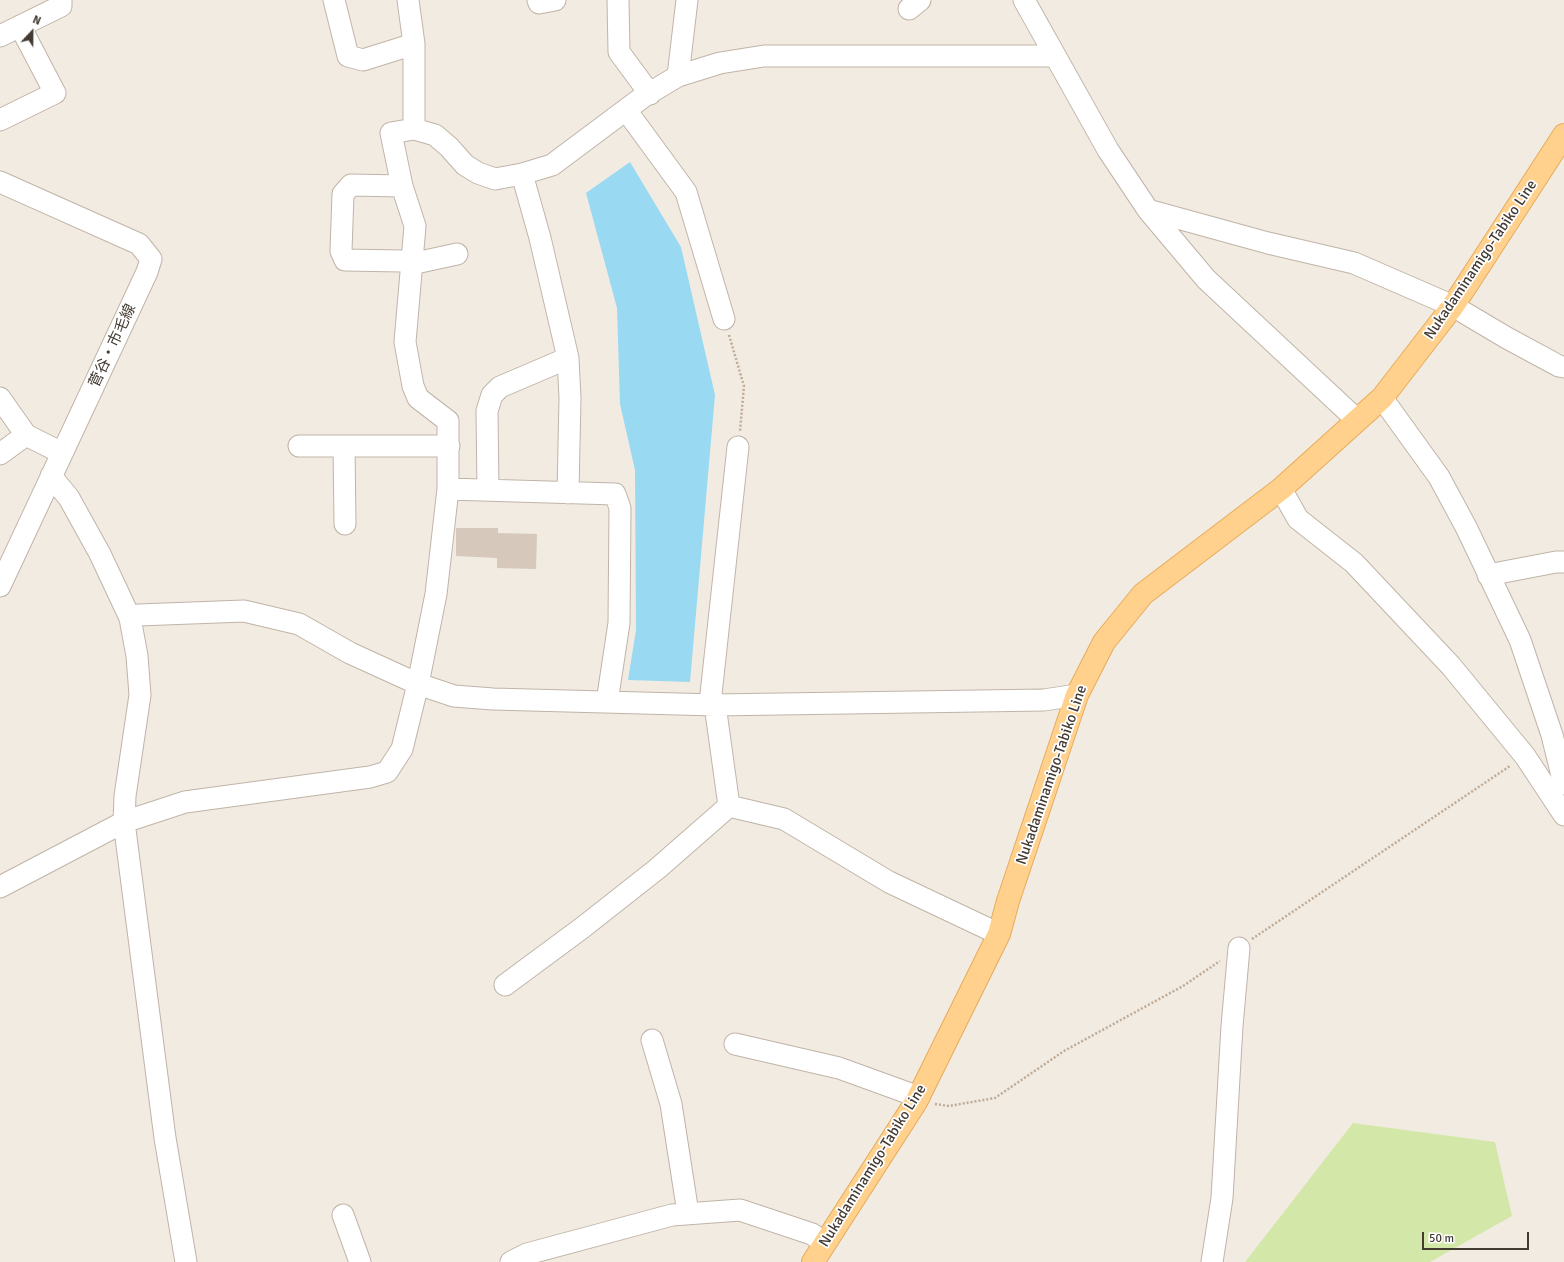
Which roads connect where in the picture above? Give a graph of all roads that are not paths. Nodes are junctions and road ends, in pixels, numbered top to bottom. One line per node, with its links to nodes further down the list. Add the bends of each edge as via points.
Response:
1 (61, 0): 9 (street, via 61,6)
2 (334, 0): 11 (street, via 348,56 363,60)
3 (408, 0): 11 (street)
4 (538, 0): 5 (street, via 540,3)
5 (555, 0)
6 (618, 0): 14 (street, via 619,52)
7 (687, 0): 13 (street)
8 (1024, 0): 12 (street)
9 (20, 26): 10 (street); 16 (street, via 55,93)
10 (0, 36)
11 (414, 44): 17 (street)
12 (1054, 56): 13 (street, via 764,56 720,63); 22 (street, via 1108,150)
13 (678, 76): 14 (street)
14 (650, 94): 15 (street)
15 (626, 110): 19 (street, via 552,165); 26 (street, via 686,192)
16 (0, 120)
17 (414, 129): 19 (street, via 435,135 465,165 478,173 495,179); 21 (street, via 391,133)
18 (1564, 136): 25 (main road, Nukadaminamigo-Tabiko Line)
19 (522, 174): 27 (street)
20 (0, 182): 37 (street, 菅谷・市毛線, via 139,244 151,259)
21 (402, 186): 24 (street, via 415,226); 24 (street, via 352,185 343,194 341,251 345,260 402,261)
22 (1148, 210): 25 (street, via 1268,243 1354,263); 31 (street, via 1206,279)
23 (457, 254): 24 (street)
24 (411, 264): 35 (street, via 405,342 413,386 418,398 448,421)
25 (1453, 306): 28 (street, via 1507,338); 30 (main road, Nukadaminamigo-Tabiko Line)
26 (724, 319)
27 (568, 358): 42 (street, via 500,387 492,395 487,411); 43 (street)
28 (1564, 367)
29 (0, 398): 32 (street)
30 (1382, 398): 31 (main road, Nukadaminamigo-Tabiko Line); 46 (street, via 1439,477)
31 (1357, 420): 41 (main road, Nukadaminamigo-Tabiko Line)
32 (26, 435): 37 (street); 38 (street)
33 (299, 446): 34 (street)
34 (344, 446): 35 (street); 44 (street)
35 (449, 446): 40 (street)
36 (738, 447): 52 (street, via 711,694)
37 (62, 453): 39 (street, 菅谷・市毛線)
38 (0, 454)
39 (51, 476): 47 (street, 菅谷・市毛線); 48 (street, via 69,498 100,554)
40 (448, 489): 42 (street); 49 (street, via 436,594)
41 (1281, 489): 50 (main road, Nukadaminamigo-Tabiko Line, via 1143,594 1104,642); 54 (street, via 1298,519 1354,563 1451,666)
42 (488, 490): 43 (street)
43 (568, 493): 51 (street, via 615,494 620,508 619,623)
44 (345, 524)
45 (1564, 562): 46 (street)
46 (1488, 575): 53 (street, via 1520,640)
47 (0, 586)
48 (130, 618): 49 (street, via 138,615 244,610 299,624 350,653); 58 (street, via 137,656 140,695 125,796)
49 (418, 684): 51 (street, via 454,696); 58 (street, via 402,749 387,772 370,777 185,802)
50 (1076, 695): 52 (street, via 1044,700); 60 (main road, Nukadaminamigo-Tabiko Line)
51 (607, 702): 52 (street)
52 (715, 705): 56 (street)
53 (1558, 730): 54 (street); 55 (street)
54 (1525, 756): 57 (street)
55 (1564, 784)
56 (729, 806): 60 (street, via 784,819 889,882); 62 (street, via 657,869)
57 (1564, 815)
58 (124, 822): 59 (street); 70 (street, via 165,1138)
59 (0, 887)
60 (999, 934): 65 (main road, Nukadaminamigo-Tabiko Line)
61 (1239, 948): 73 (street, via 1222,1198)
62 (505, 985)
63 (652, 1040): 66 (street, via 672,1104)
64 (735, 1044): 65 (street, via 839,1068)
65 (919, 1097): 68 (main road, Nukadaminamigo-Tabiko Line)
66 (688, 1214): 68 (street, via 740,1210 812,1234); 69 (street, via 672,1214)
67 (343, 1215): 71 (street)
68 (825, 1243): 72 (main road, Nukadaminamigo-Tabiko Line)
69 (522, 1259)
70 (186, 1262)
71 (360, 1262)
72 (813, 1262)
73 (1212, 1262)

